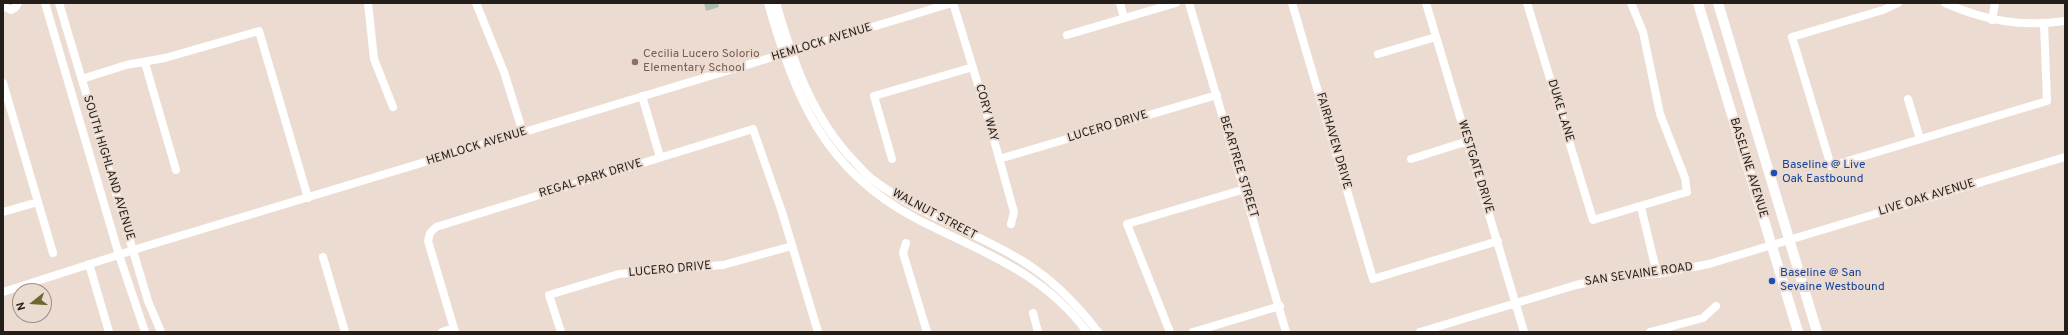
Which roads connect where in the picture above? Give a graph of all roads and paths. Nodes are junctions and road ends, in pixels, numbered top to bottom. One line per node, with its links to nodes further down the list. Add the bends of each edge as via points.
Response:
1 (45, 3): 61 (street, SOUTH HIGHLAND AVENUE)
2 (59, 3): 33 (street, SOUTH HIGHLAND AVENUE)
3 (368, 3): 38 (street, via 374,59)
4 (476, 3): 39 (street, via 504,72)
5 (768, 3): 29 (street)
6 (776, 3): 28 (street, WALNUT STREET)
7 (953, 3): 28 (street, HEMLOCK AVENUE); 32 (street, CORY WAY)
8 (1120, 3): 22 (street)
9 (1176, 3): 22 (street)
10 (1189, 3): 35 (street, BEARTREE STREET)
11 (1292, 3): 55 (street, FAIRHAVEN DRIVE, via 1373,279)
12 (1426, 3): 27 (street, WESTGATE DRIVE)
13 (1527, 3): 51 (street, DUKE LANE, via 1593,220)
14 (1631, 3): 51 (street, via 1643,32 1656,100 1685,178 1687,192)
15 (1698, 3): 57 (main road, BASELINE AVENUE)
16 (1718, 3): 54 (main road, BASELINE AVENUE)
17 (1898, 3): 40 (street, via 1883,10 1792,37 1831,166)
18 (1945, 3): 23 (street)
19 (1995, 3): 23 (street)
20 (19, 4): 21 (street, via 11,10)
21 (3, 7)
22 (1124, 18): 26 (street)
23 (1992, 20): 25 (street)
24 (2065, 21): 25 (street)
25 (2044, 24): 40 (street, via 2047,101)
26 (1067, 35)
27 (1436, 37): 30 (street); 41 (street, WESTGATE DRIVE)
28 (791, 52): 29 (street, HEMLOCK AVENUE); 81 (street, WALNUT STREET, via 807,94 827,129 843,150 871,178 925,212 1021,260 1072,300)
29 (783, 54): 36 (street, HEMLOCK AVENUE); 80 (street, via 795,87 814,125 838,158 875,192 910,215 1001,260 1038,282)
30 (1378, 54)
31 (145, 63): 33 (street, via 126,65); 47 (street); 49 (street, via 259,31)
32 (973, 67): 44 (street, via 874,96); 45 (street, CORY WAY)
33 (82, 79): 59 (street, SOUTH HIGHLAND AVENUE)
34 (3, 83): 50 (street)
35 (1217, 95): 45 (street, LUCERO DRIVE); 48 (street, BEARTREE STREET)
36 (642, 96): 39 (street, HEMLOCK AVENUE); 42 (street)
37 (1908, 99): 40 (street)
38 (393, 107)
39 (523, 133): 49 (street, HEMLOCK AVENUE)
40 (1920, 139)
41 (1468, 141): 46 (street); 55 (street, WESTGATE DRIVE)
42 (660, 157): 58 (street, REGAL PARK DRIVE, via 754,129); 70 (street, REGAL PARK DRIVE, via 436,228 430,233 428,241)
43 (2065, 157): 54 (street, LIVE OAK AVENUE)
44 (892, 158)
45 (999, 159): 53 (street, CORY WAY, via 1014,212)
46 (1411, 159)
47 (176, 170)
48 (1245, 189): 67 (street, BEARTREE STREET); 82 (street, via 1127,224)
49 (308, 198): 59 (street, HEMLOCK AVENUE)
50 (38, 202): 52 (street); 60 (street)
51 (1641, 206): 64 (street)
52 (3, 212)
53 (1011, 224)
54 (1788, 239): 57 (street, SAN SEVAINE ROAD); 89 (main road, BASELINE AVENUE)
55 (1498, 241): 66 (street, WESTGATE DRIVE)
56 (906, 243): 78 (street, via 903,253)
57 (1772, 244): 64 (street, SAN SEVAINE ROAD, via 1709,264); 88 (main road, BASELINE AVENUE)
58 (792, 246): 76 (street, LUCERO DRIVE, via 723,265 619,274 549,295); 77 (street)
59 (133, 250): 61 (street, HEMLOCK AVENUE); 73 (street, SOUTH HIGHLAND AVENUE, via 148,301)
60 (53, 253)
61 (119, 255): 63 (street, HEMLOCK AVENUE); 72 (street, SOUTH HIGHLAND AVENUE)
62 (322, 257): 74 (street)
63 (89, 264): 65 (street, HEMLOCK AVENUE); 71 (street)
64 (1657, 274): 66 (street, SAN SEVAINE ROAD, via 1613,277)
65 (3, 292)
66 (1515, 303): 85 (street, SAN SEVAINE ROAD); 86 (street, WESTGATE DRIVE)
67 (1280, 306): 83 (street); 84 (street, BEARTREE STREET)
68 (1716, 306): 87 (street, via 1703,318)
69 (1033, 313): 79 (street)
70 (455, 330): 75 (street)
71 (109, 332)
72 (145, 332)
73 (161, 332)
74 (345, 332)
75 (442, 332)
76 (561, 332)
77 (818, 332)
78 (927, 332)
79 (1038, 332)
80 (1087, 332)
81 (1098, 332)
82 (1170, 332)
83 (1193, 332)
84 (1286, 332)
85 (1420, 332)
86 (1524, 332)
87 (1650, 332)
88 (1798, 332)
89 (1816, 332)

